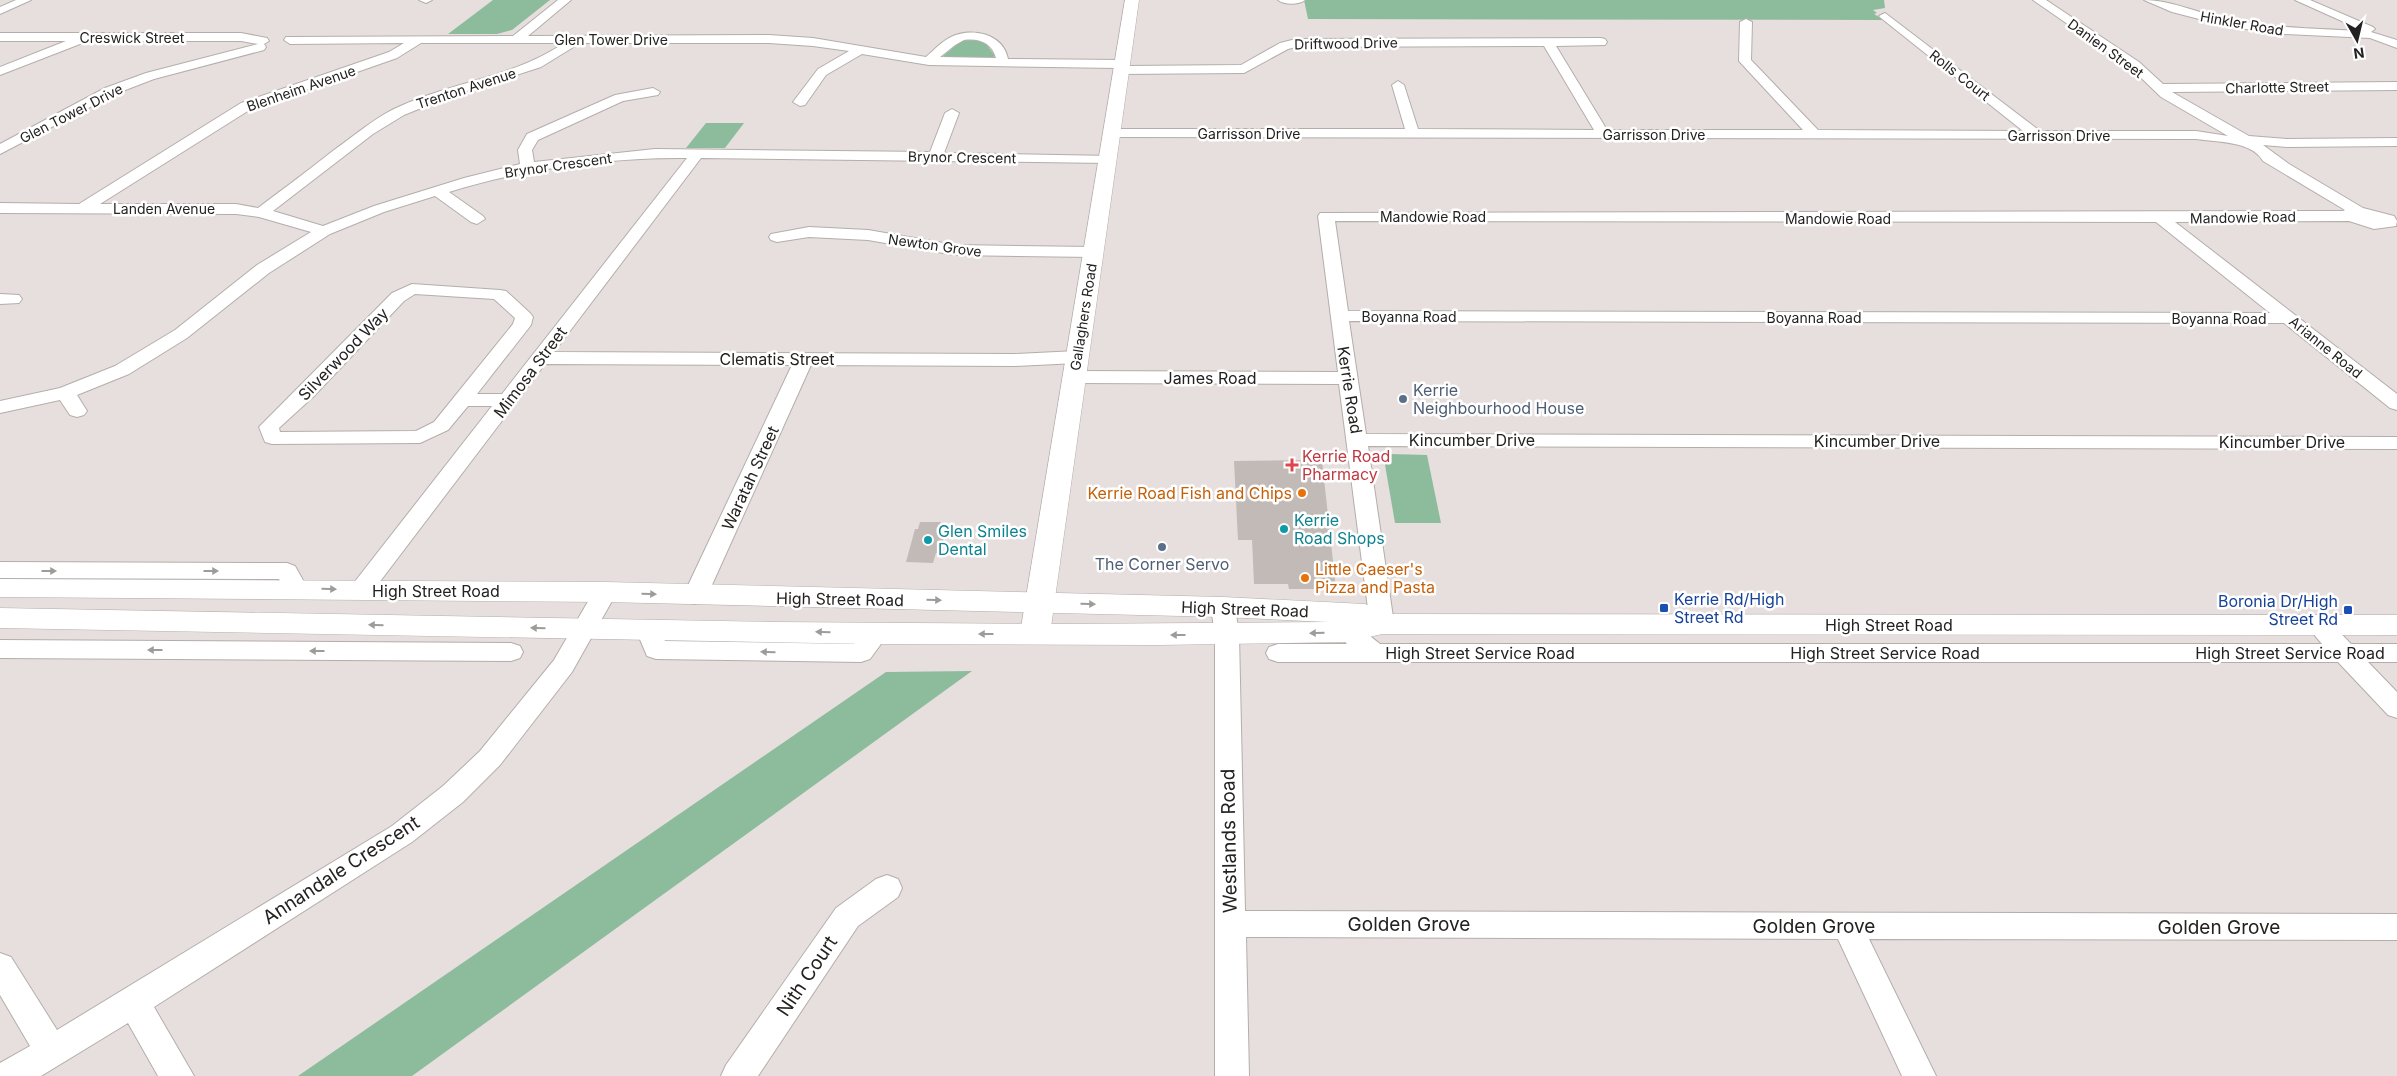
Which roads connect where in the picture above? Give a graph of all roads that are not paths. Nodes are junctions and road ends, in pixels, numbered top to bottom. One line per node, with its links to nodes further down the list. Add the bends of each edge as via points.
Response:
1 (25, 0): 9 (street)
2 (566, 0): 17 (street)
3 (1132, 0): 26 (main road, Gallaghers Road)
4 (1284, 0): 5 (street)
5 (1299, 0)
6 (2039, 0): 30 (street, Danien Street, via 2135,65)
7 (2150, 0): 12 (street, Hinkler Road, via 2221,21 2292,32)
8 (2301, 0): 12 (street)
9 (0, 11)
10 (1884, 16): 39 (street, Rolls Court)
11 (1746, 22): 40 (street, via 1745,61)
12 (2373, 33): 13 (street, Hinkler Road); 22 (street)
13 (2397, 33)
14 (0, 37): 15 (street, Creswick Street)
15 (87, 37): 21 (street, Creswick Street, via 241,37); 27 (street)
16 (421, 38): 17 (street, Glen Tower Drive); 21 (street, Glen Tower Drive); 54 (street, Blenheim Avenue, via 393,55 246,106)
17 (517, 38): 18 (street, Glen Tower Drive)
18 (578, 39): 23 (street, Glen Tower Drive, via 769,39); 55 (street, Trenton Avenue, via 555,55 515,73 435,96 398,112)
19 (1548, 42): 20 (street, Driftwood Drive); 26 (street, Driftwood Drive, via 1296,42 1244,69); 38 (street)
20 (1601, 42)
21 (274, 43): 46 (street, Glen Tower Drive, via 158,74 110,91)
22 (2397, 44)
23 (860, 50): 24 (street, Glen Tower Drive); 32 (street, via 822,72)
24 (929, 61): 25 (street, Glen Tower Drive); 25 (street, via 955,40 976,36 987,37 1003,54)
25 (1003, 62): 26 (street, Glen Tower Drive)
26 (1122, 67): 36 (main road, Gallaghers Road)
27 (0, 71)
28 (1398, 85): 37 (street)
29 (2397, 86): 30 (street, Charlotte Street)
30 (2158, 88): 34 (street, Danien Street)
31 (653, 92): 51 (street, via 620,98 532,137 524,150)
32 (800, 102)
33 (952, 113): 48 (street)
34 (2198, 113): 35 (street, Danien Street); 42 (street, Danien Street)
35 (2220, 129): 41 (street, Garrisson Drive, via 2215,134); 42 (street, Danien Street)
36 (1112, 133): 37 (street, Garrisson Drive); 49 (main road, Gallaghers Road)
37 (1413, 134): 38 (street, Garrisson Drive)
38 (1604, 134): 40 (street, Garrisson Drive)
39 (2036, 134): 40 (street, Garrisson Drive); 41 (street, Garrisson Drive)
40 (1815, 135)
41 (2196, 135): 42 (street, Garrisson Drive)
42 (2242, 140): 44 (street, Garrisson Drive); 45 (street, Danien Street); 50 (street, Danien Street)
43 (2397, 142): 44 (street)
44 (2287, 143): 45 (street, via 2266,145)
45 (2260, 149): 50 (street, Danien Street)
46 (0, 150)
47 (696, 154): 48 (street, Brynor Crescent); 51 (street, Brynor Crescent, via 655,153); 67 (street, Mimosa Street)
48 (936, 156): 49 (street, Brynor Crescent)
49 (1108, 159): 64 (main road, Gallaghers Road)
50 (2282, 164): 56 (street, Danien Street)
51 (528, 167): 52 (street, Brynor Crescent)
52 (437, 191): 59 (street); 61 (street, Brynor Crescent)
53 (0, 208): 54 (street, Landen Avenue)
54 (83, 208): 55 (street, Landen Avenue, via 236,209)
55 (261, 213): 61 (street, Landen Avenue)
56 (2354, 213): 58 (street, Mandowie Road); 60 (street)
57 (1326, 216): 58 (street, Mandowie Road); 65 (street, Kerrie Road)
58 (2161, 218): 66 (street, Arianne Road)
59 (477, 219)
60 (2388, 221): 62 (street)
61 (324, 231): 71 (street, Brynor Crescent, via 263,269 181,334 122,370)
62 (2397, 234)
63 (777, 238): 64 (street, Newton Grove, via 809,232 868,235 955,250)
64 (1093, 252): 69 (main road, Gallaghers Road)
65 (1339, 316): 66 (street, Boyanna Road); 70 (street, Kerrie Road)
66 (2289, 318): 74 (street, Arianne Road)
67 (540, 358): 68 (street, Clematis Street); 73 (street, Mimosa Street)
68 (804, 359): 69 (street, Clematis Street, via 1014,360); 85 (street, Waratah Street)
69 (1076, 366): 70 (street, James Road); 86 (main road, Gallaghers Road)
70 (1347, 378): 77 (street, Kerrie Road)
71 (66, 393): 75 (street, Brynor Crescent); 76 (street)
72 (462, 400): 72 (street, Silverwood Way, via 441,426 420,437 272,438 269,426 307,392 398,297 412,289 500,295 524,317 522,325); 73 (street)
73 (509, 400): 82 (street, Mimosa Street)
74 (2397, 404)
75 (0, 407)
76 (77, 412)
77 (1357, 440): 78 (street, Kincumber Drive); 89 (street, Kerrie Road)
78 (2397, 443)
79 (0, 570): 81 (street, one-way to 81, via 287,572)
80 (0, 588): 81 (main road, High Street Road)
81 (296, 589): 82 (main road, High Street Road, one-way to 82)
82 (362, 590): 83 (main road, High Street Road)
83 (515, 591): 84 (main road, High Street Road); 95 (main road)
84 (605, 592): 85 (main road, High Street Road, one-way to 85); 92 (street, Annandale Crescent)
85 (695, 596): 86 (main road, High Street Road, one-way to 86)
86 (1040, 603): 88 (main road, High Street Road, one-way to 88); 94 (main road, Gallaghers Road)
87 (0, 618): 95 (main road, High Street Road, one-way to 87)
88 (1225, 621): 89 (main road, High Street Road, via 1365,614); 93 (main road, High Street Road, one-way to 88); 94 (main road, High Street Road, one-way to 94); 103 (street, Westlands Road)
89 (1382, 624): 90 (main road, High Street Road); 93 (main road, High Street Road)
90 (2318, 625): 91 (main road, High Street Road); 99 (street)
91 (2397, 625)
92 (584, 630): 94 (main road, High Street Road, one-way to 92); 95 (main road, High Street Road, one-way to 95); 107 (street, Annandale Crescent, via 563,666 490,758 453,794 402,834)
93 (1348, 632): 98 (street, High Street Service Road)
94 (1035, 634)
95 (504, 640): 96 (street, High Street Road, one-way to 96, via 471,651)
96 (0, 649)
97 (1278, 653): 98 (street, High Street Service Road)
98 (1374, 653): 99 (street, High Street Service Road)
99 (2344, 653): 100 (street, High Street Service Road); 101 (street)
100 (2397, 653)
101 (2397, 708)
102 (887, 888): 111 (street, Nith Court, via 847,917)
103 (1230, 924): 104 (street, Golden Grove); 112 (street, Westlands Road)
104 (1847, 926): 105 (street, Golden Grove); 113 (street)
105 (2397, 927)
106 (0, 967): 108 (street)
107 (133, 1002): 108 (street, Annandale Crescent); 110 (street)
108 (52, 1050): 109 (street, Annandale Crescent)
109 (10, 1076)
110 (177, 1076)
111 (738, 1076)
112 (1232, 1076)
113 (1919, 1076)

